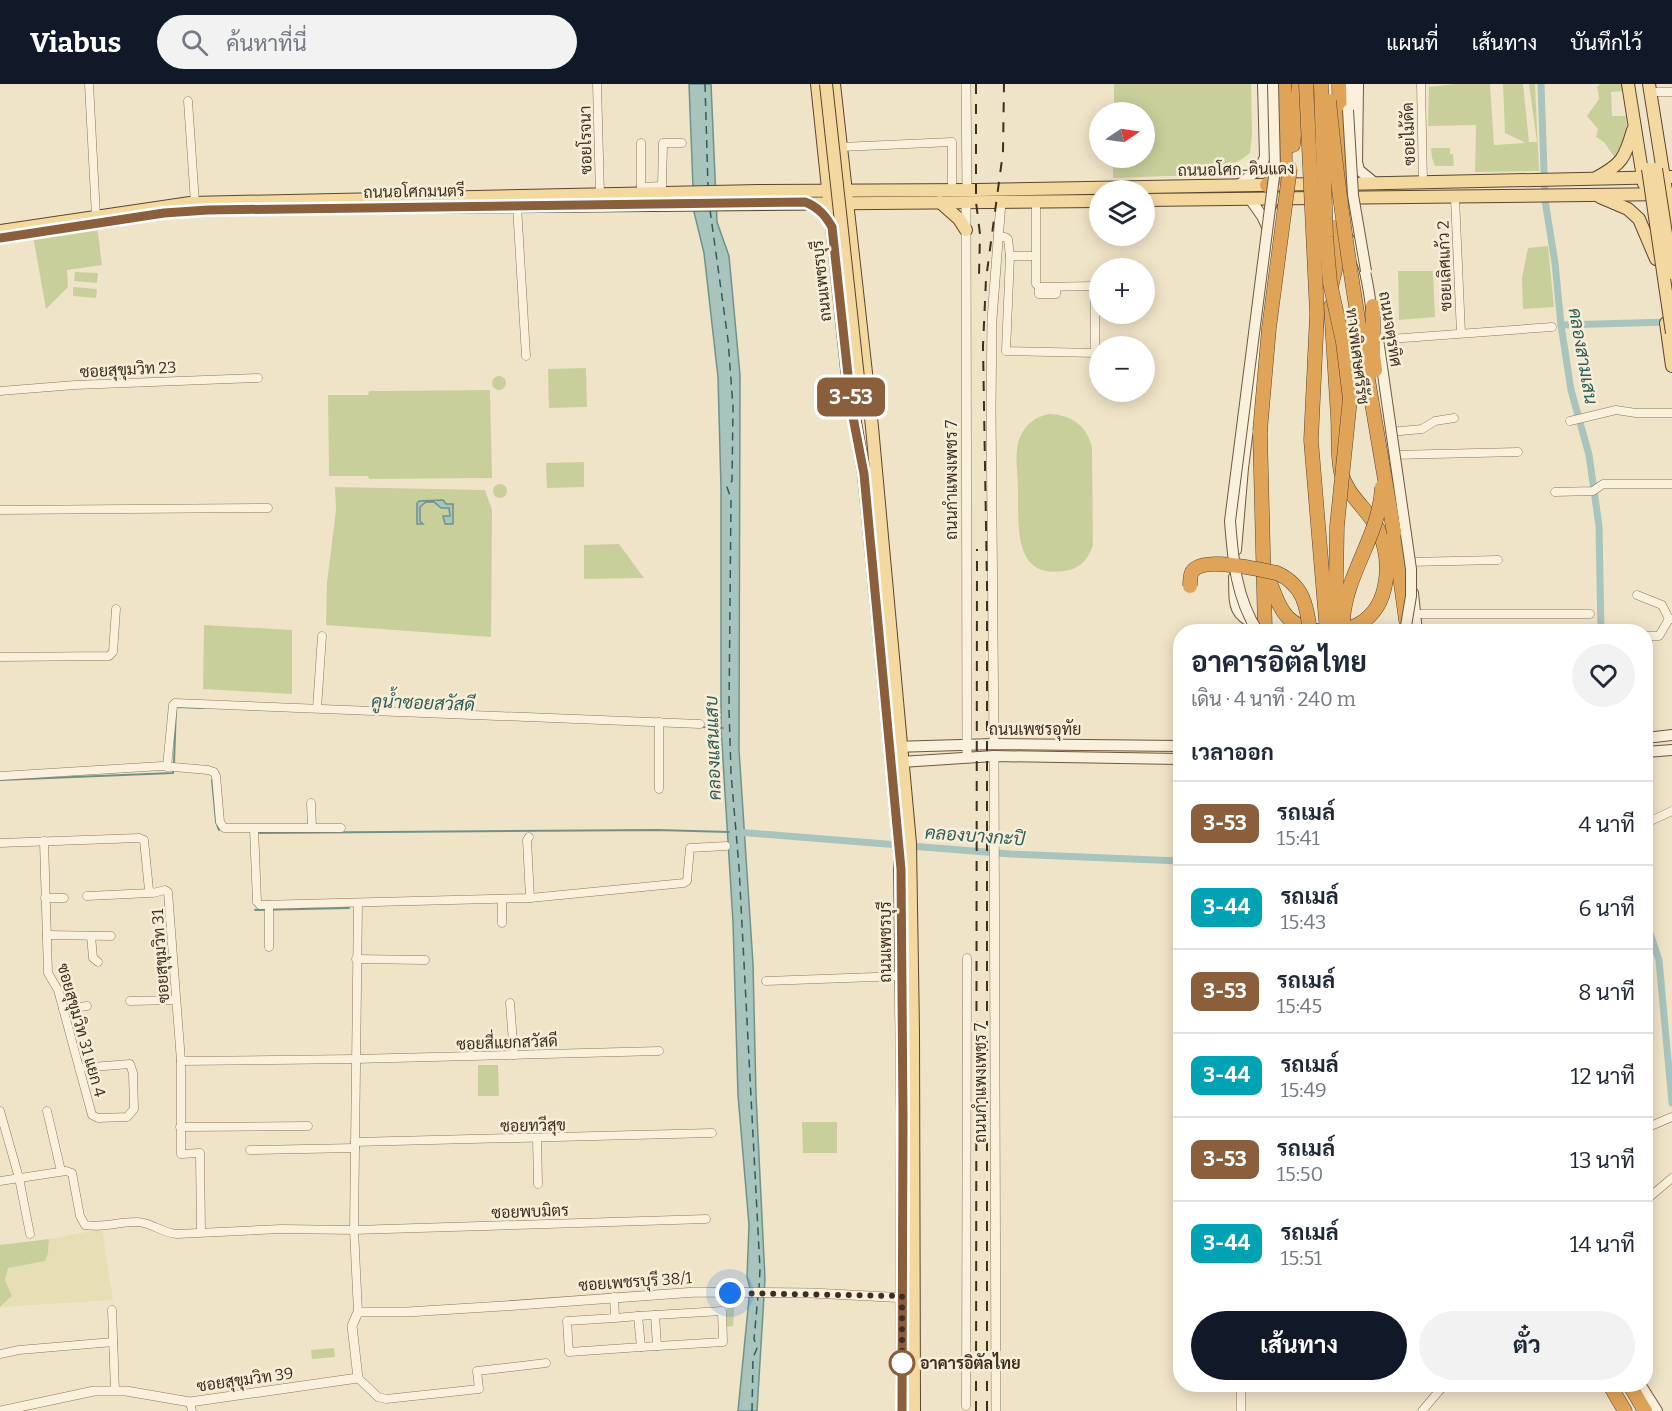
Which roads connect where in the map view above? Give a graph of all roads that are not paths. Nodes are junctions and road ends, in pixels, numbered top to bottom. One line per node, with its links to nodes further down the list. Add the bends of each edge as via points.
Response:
1 (89, 84): 63 (street)
2 (597, 84): 44 (street, ซอยโรจนา)
3 (818, 84): 23 (main road, ถนนเพชรบุรี)
4 (826, 84): 94 (main road, ถนนเพชรบุรี, bridge)
5 (834, 84): 24 (main road, ถนนเพชรบุรี)
6 (966, 84): 47 (street, ถนนกำแพงเพชร 7)
7 (1263, 84): 38 (main road, via 1265,157 1260,168)
8 (1273, 84): 111 (main road, bridge, via 1275,169 1230,521 1239,591)
9 (1284, 84): 39 (highway, via 1285,163 1280,176)
10 (1299, 84): 102 (highway, bridge, via 1260,431)
11 (1306, 84): 115 (highway, bridge, via 1317,314 1311,440)
12 (1321, 84): 116 (highway, ทางพิเศษศรีรัช, bridge, via 1330,283 1350,399 1337,526)
13 (1327, 84): 103 (highway, bridge, via 1365,369)
14 (1339, 84): 36 (highway, via 1341,169)
15 (1349, 84): 79 (main road, ถนนจตุรทิศ, bridge, via 1353,195)
16 (1358, 84): 37 (main road, via 1357,162 1359,170)
17 (1421, 84): 35 (street, ซอยไม้ดัด)
18 (1628, 84): 25 (main road)
19 (1635, 84): 33 (main road)
20 (1648, 87): 21 (street); 26 (main road); 33 (main road)
21 (1672, 92)
22 (188, 101): 61 (street)
23 (822, 118): 24 (main road, via 828,125); 31 (main road, ถนนเพชรบุรี)
24 (838, 118): 29 (main road, ถนนเพชรบุรี)
25 (1635, 126): 33 (main road); 34 (main road, via 1626,156)
26 (1656, 131): 32 (main road); 33 (main road)
27 (641, 143): 42 (street)
28 (682, 143): 42 (street, via 663,143 662,186)
29 (841, 147): 30 (main road, ถนนเพชรบุรี); 41 (street, via 951,141)
30 (843, 161): 40 (main road, via 851,175); 46 (main road, ถนนเพชรบุรี)
31 (826, 162): 49 (main road, via 823,180); 50 (main road, ถนนเพชรบุรี)
32 (1672, 164)
33 (1656, 174): 34 (main road, ถนนอโศก-ดินแดง); 43 (main road); 45 (main road); 76 (main road, bridge); 81 (main road, bridge)
34 (1592, 180): 35 (main road, ถนนอโศก-ดินแดง)
35 (1423, 183): 37 (main road, ถนนอโศก-ดินแดง)
36 (1349, 184): 37 (main road, ถนนอโศก-ดินแดง); 39 (main road, ถนนอโศก-ดินแดง)
37 (1377, 184)
38 (1239, 185): 39 (main road, ถนนอโศก-ดินแดง); 47 (main road, ถนนอโศก-ดินแดง)
39 (1267, 185)
40 (874, 190): 41 (main road, ถนนอโศก-ดินแดง); 46 (main road, ถนนอโศก-ดินแดง)
41 (951, 190): 47 (main road, ถนนอโศก-ดินแดง)
42 (646, 194): 44 (main road, ถนนอโศกมนตรี); 49 (main road, ถนนอโศกมนตรี); 62 (main road, ถนนอโศกมนตรี)
43 (1669, 194): 45 (main road, ถนนอโศก-ดินแดง); 67 (main road)
44 (600, 195): 61 (main road, ถนนอโศกมนตรี)
45 (1646, 195): 48 (main road, ถนนอโศก-ดินแดง); 75 (main road)
46 (846, 196): 50 (main road, ถนนอโศก-ดินแดง); 58 (main road, ถนนอโศก-ดินแดง); 64 (main road, ถนนเพชรบุรี)
47 (966, 196): 59 (main road, ถนนอโศก-ดินแดง); 60 (main road, ถนนอโศก-ดินแดง); 68 (street, ถนนกำแพงเพชร 7)
48 (1598, 196): 52 (main road, ถนนอโศก-ดินแดง); 75 (main road, via 1628,209 1639,219)
49 (806, 197): 50 (main road, ถนนอโศกมนตรี); 65 (main road)
50 (829, 197): 65 (main road, ถนนเพชรบุรี)
51 (1345, 198): 52 (main road, ถนนอโศก-ดินแดง); 54 (main road, ถนนอโศก-ดินแดง); 66 (main road, via 1334,204)
52 (1455, 198): 82 (street, ซอยเลิศแก้ว 2)
53 (1250, 199): 54 (main road, ถนนอโศก-ดินแดง); 55 (main road, ถนนอโศก-ดินแดง); 72 (main road)
54 (1288, 199): 72 (main road, via 1276,220)
55 (1155, 200)
56 (1036, 201): 57 (main road, ถนนอโศก-ดินแดง); 60 (main road, ถนนอโศก-ดินแดง); 74 (street)
57 (1089, 201)
58 (884, 202): 59 (main road, ถนนอโศก-ดินแดง); 64 (main road, via 860,210)
59 (940, 202): 68 (main road)
60 (1001, 202): 70 (street)
61 (195, 203): 63 (main road, ถนนอโศกมนตรี)
62 (517, 206): 71 (main road, ถนนอโศกมนตรี, via 200,210); 84 (street)
63 (96, 216): 69 (main road, ถนนอโศกมนตรี)
64 (849, 225): 77 (main road, ถนนเพชรบุรี)
65 (832, 227): 78 (main road, ถนนเพชรบุรี)
66 (1334, 227): 83 (main road, ถนนจตุรทิศ, via 1360,253); 99 (highway, via 1338,258 1330,291 1341,469 1351,495 1378,529)
67 (1672, 228)
68 (966, 230): 131 (street, ถนนกำแพงเพชร 7)
69 (0, 231)
70 (998, 237): 73 (street, via 1008,238); 130 (street, via 991,408)
71 (0, 238)
72 (1272, 240): 110 (main road, via 1243,468 1234,576 1237,610)
73 (1010, 256): 74 (street); 74 (street, via 1006,351 1095,353 1095,286 1039,287)
74 (1035, 256)
75 (1656, 259): 81 (main road)
76 (1672, 273)
77 (855, 276): 78 (main road, via 847,270); 94 (main road, ถนนเพชรบุรี)
78 (838, 278): 94 (main road, ถนนเพชรบุรี, via 852,412)
79 (1373, 306): 117 (highway, bridge, via 1372,356 1385,441 1382,499 1370,541 1351,581); 120 (main road, ถนนจตุรทิศ, bridge, via 1411,569)
80 (1552, 327): 82 (street, ซอยเลิศแก้ว 2)
81 (1669, 332): 85 (main road)
82 (1461, 333): 83 (street, ซอยเลิศแก้ว 2)
83 (1376, 340): 91 (main road, ถนนจตุรทิศ)
84 (526, 356)
85 (1672, 366)
86 (258, 378): 87 (street, ซอยสุขุมวิท 23)
87 (0, 391)
88 (1672, 413): 90 (street, via 1616,410)
89 (1454, 418): 91 (street, via 1435,421 1422,429)
90 (1572, 421)
91 (1390, 432): 93 (main road, ถนนจตุรทิศ)
92 (1518, 452): 93 (street)
93 (1393, 455): 101 (main road, ถนนจตุรทิศ)
94 (870, 473): 133 (main road, ถนนเพชรบุรี)
95 (1672, 484): 96 (street, via 1602,485 1590,492)
96 (1555, 492)
97 (268, 508): 98 (street)
98 (0, 510)
99 (1383, 546): 103 (highway); 118 (highway, via 1384,593 1378,606)
100 (1498, 560): 101 (street)
101 (1409, 562): 107 (main road, ถนนจตุรทิศ)
102 (1263, 567): 112 (highway); 113 (highway, via 1283,612)
103 (1401, 577): 119 (highway)
104 (1190, 586): 114 (highway, bridge, via 1192,572 1208,564 1277,573 1300,590)
105 (1637, 595): 109 (street, via 1662,605)
106 (116, 609): 124 (street, via 113,652 109,656)
107 (1415, 614): 108 (street); 121 (main road, ถนนจตุรทิศ)
108 (1590, 614)
109 (1671, 619): 123 (street, via 1659,636)
110 (1251, 624)
111 (1258, 624)
112 (1262, 624)
113 (1295, 624)
114 (1309, 624)
115 (1326, 624)
116 (1339, 624)
117 (1342, 624)
118 (1360, 624)
119 (1405, 624)
120 (1407, 624)
121 (1416, 624)
122 (322, 636): 125 (street)
123 (1653, 636)
124 (0, 657)
125 (317, 708): 127 (street); 142 (street, via 175,702)
126 (700, 724): 127 (street)
127 (659, 725): 144 (street)
128 (1672, 735): 129 (main road)
129 (1653, 737)
130 (994, 744): 131 (main road, ถนนเพชรอุทัย); 132 (main road, ถนนเพชรอุทัย)
131 (967, 745): 134 (main road, ถนนเพชรอุทัย); 138 (street, ถนนกำแพงเพชร 7)
132 (1173, 746)
133 (895, 747): 134 (main road, ถนนเพชรอุทัย); 141 (main road, ถนนเพชรบุรี); 155 (main road, ถนนเพชรบุรี)
134 (925, 747): 140 (main road, via 921,756)
135 (1671, 750): 136 (main road)
136 (1653, 751)
137 (994, 756): 138 (main road, ถนนเพชรอุทัย); 139 (main road, ถนนเพชรอุทัย); 232 (street, ถนนกำแพงเพชร 7)
138 (967, 757): 140 (main road, ถนนเพชรอุทัย)
139 (1173, 759)
140 (927, 760): 141 (main road, ถนนเพชรอุทัย)
141 (901, 762): 155 (main road, ถนนเพชรบุรี)
142 (167, 767): 143 (street); 150 (street, via 212,771 217,780 221,826)
143 (0, 776)
144 (659, 789)
145 (310, 803): 148 (street)
146 (1672, 811): 147 (street)
147 (1653, 819)
148 (312, 828): 149 (street); 150 (street)
149 (341, 828)
150 (254, 830): 163 (street, via 257,902)
151 (529, 837): 160 (street)
152 (44, 841): 153 (street, ซอยสุขุมวิท 31); 156 (street, ซอยสุขุมวิท 31, via 142,838 146,844); 158 (street, ซอยสุขุมวิท 31 แยก 4)
153 (0, 843)
154 (726, 846): 160 (street, via 690,848 684,883)
155 (905, 848): 173 (main road, ถนนเพชรบุรี); 180 (main road, ถนนเพชรบุรี)
156 (150, 892): 157 (street); 175 (street, ซอยสุขุมวิท 31, via 168,892)
157 (87, 896)
158 (45, 898): 159 (street); 165 (street, ซอยสุขุมวิท 31 แยก 4)
159 (64, 898)
160 (530, 898): 161 (street)
161 (502, 899): 162 (street); 164 (street)
162 (358, 903): 163 (street); 170 (street)
163 (269, 908): 168 (street)
164 (502, 923)
165 (47, 935): 166 (street); 179 (street, ซอยสุขุมวิท 31 แยก 4, via 48,973)
166 (91, 936): 167 (street); 172 (street, via 93,958)
167 (111, 936)
168 (269, 947)
169 (967, 958): 227 (street)
170 (356, 959): 171 (street); 183 (street)
171 (425, 960)
172 (98, 962)
173 (902, 976): 174 (street); 180 (main road, ถนนเพชรบุรี)
174 (766, 981)
175 (176, 1000): 176 (street); 184 (street, ซอยสุขุมวิท 31)
176 (130, 1001)
177 (510, 1003): 182 (street)
178 (87, 1006): 179 (street)
179 (63, 1008): 185 (street, ซอยสุขุมวิท 31 แยก 4)
180 (907, 1041): 207 (main road, ถนนเพชรบุรี)
181 (659, 1051): 182 (street, ซอยสี่แยกสวัสดี)
182 (514, 1055): 183 (street, ซอยสี่แยกสวัสดี)
183 (356, 1059): 184 (street); 194 (street)
184 (181, 1061): 191 (street, ซอยสุขุมวิท 31)
185 (80, 1068): 185 (street, ซอยสุขุมวิท 31 แยก 4, via 95,1118 132,1114 133,1066)
186 (0, 1111): 197 (street)
187 (47, 1111): 196 (street)
188 (1672, 1117): 189 (street)
189 (1653, 1125)
190 (308, 1126): 191 (street)
191 (180, 1127): 204 (street, ซอยสุขุมวิท 31, via 181,1154 200,1153)
192 (712, 1133): 193 (street, ซอยทวีสุข)
193 (537, 1138): 194 (street, ซอยทวีสุข); 200 (street)
194 (355, 1145): 195 (street, ซอยทวีสุข); 203 (street)
195 (250, 1150)
196 (61, 1171): 197 (street); 204 (street, ซอยพบมิตร, via 72,1173 85,1225 136,1221 169,1234)
197 (19, 1178): 199 (street); 205 (street)
198 (1669, 1180): 201 (street)
199 (0, 1181)
200 (538, 1184)
201 (1653, 1194)
202 (706, 1219): 203 (street, ซอยพบมิตร)
203 (354, 1230): 204 (street, ซอยพบมิตร); 209 (street)
204 (201, 1232)
205 (30, 1234)
206 (614, 1297): 207 (street, ซอยเพชรบุรี 38/1, via 696,1292); 209 (street, ซอยเพชรบุรี 38/1); 212 (street)
207 (908, 1298): 230 (main road, ถนนเพชรบุรี); 231 (main road, ถนนเพชรบุรี)
208 (112, 1310): 213 (street)
209 (358, 1312): 218 (street, via 352,1326)
210 (655, 1315): 211 (street); 214 (street); 214 (street, via 722,1311 723,1342)
211 (638, 1316): 212 (street); 215 (street)
212 (615, 1318): 215 (street, via 567,1321 569,1352)
213 (113, 1342): 216 (street); 219 (street)
214 (657, 1346): 215 (street)
215 (641, 1347)
216 (0, 1354)
217 (546, 1363): 218 (street, via 477,1371 478,1389 386,1399 378,1397)
218 (358, 1378): 226 (street, ซอยสุขุมวิท 39)
219 (115, 1391): 226 (street, ซอยสุขุมวิท 39); 228 (street, ซอยสุขุมวิท 39, via 83,1392)
220 (1241, 1392): 233 (street)
221 (1438, 1392): 234 (street)
222 (1614, 1392): 235 (highway)
223 (1620, 1392): 236 (main road)
224 (1634, 1392): 237 (highway)
225 (1645, 1392): 238 (main road)
226 (191, 1406)
227 (966, 1406)
228 (29, 1408): 229 (street, ซอยสุขุมวิท 39)
229 (0, 1411)
230 (902, 1411)
231 (914, 1411)
232 (996, 1411)
233 (1241, 1411)
234 (1422, 1411)
235 (1625, 1411)
236 (1632, 1411)
237 (1645, 1411)
238 (1657, 1411)

